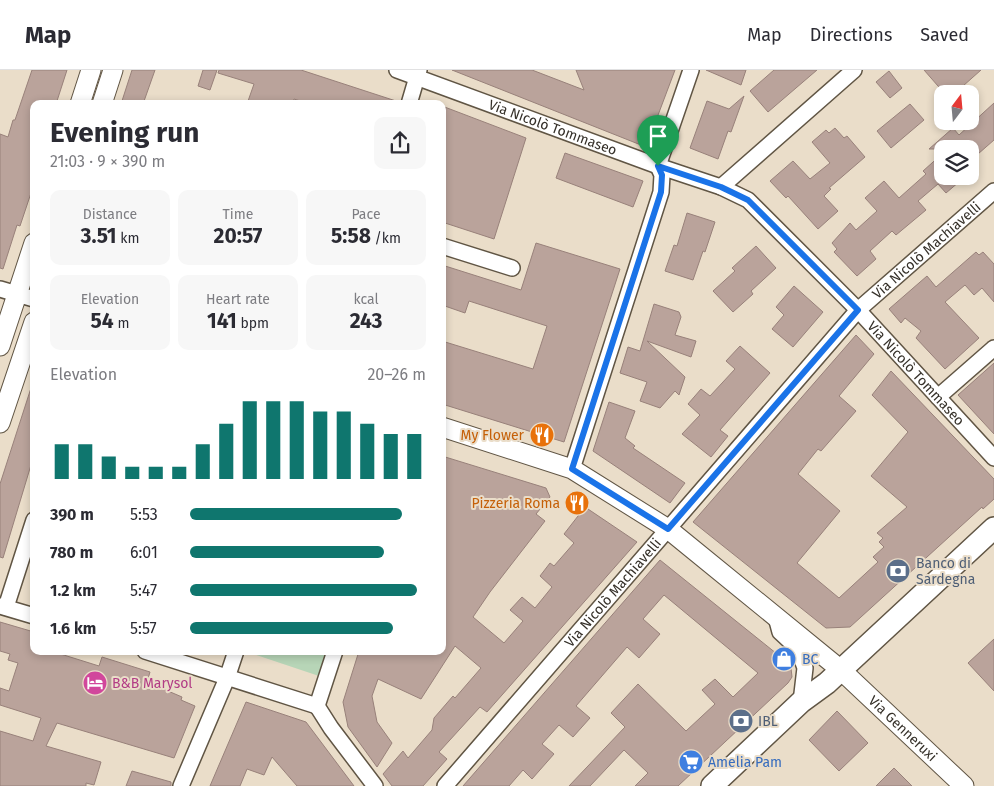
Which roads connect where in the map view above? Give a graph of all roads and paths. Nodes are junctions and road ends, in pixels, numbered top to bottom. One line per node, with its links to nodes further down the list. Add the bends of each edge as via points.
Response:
1 (91, 70): 7 (street)
2 (112, 70): 8 (street)
3 (397, 70): 6 (street, Via Nicolò Tommaseo)
4 (692, 70): 10 (street)
5 (854, 70): 11 (street)
6 (418, 74): 9 (street); 10 (street, Via Nicolò Tommaseo)
7 (81, 100)
8 (103, 100)
9 (409, 100)
10 (658, 166): 11 (street, Via Nicolò Tommaseo); 25 (street, via 662,175 661,192)
11 (721, 187): 17 (street, Via Nicolò Tommaseo, via 748,200)
12 (994, 190): 17 (street, Via Nicolò Machiavelli)
13 (446, 247): 15 (street)
14 (30, 255): 16 (street)
15 (512, 268)
16 (17, 294): 19 (street)
17 (858, 310): 21 (street, Via Nicolò Tommaseo); 27 (street, Via Nicolò Machiavelli)
18 (30, 334): 22 (street)
19 (0, 346)
20 (994, 348): 21 (street)
21 (938, 397): 24 (street, Via Nicolò Tommaseo)
22 (0, 423)
23 (446, 429): 25 (street, Via Genneruxi)
24 (994, 458)
25 (572, 469): 27 (street, Via Genneruxi)
26 (994, 528): 36 (main road)
27 (668, 529): 32 (street, Via Genneruxi); 42 (street, Via Nicolò Machiavelli)
28 (30, 548): 29 (street)
29 (28, 562): 30 (street)
30 (3, 607): 31 (street)
31 (30, 615)
32 (776, 617): 36 (street, Via Genneruxi); 38 (street, via 780,632 794,645 805,668)
33 (170, 655): 37 (street)
34 (235, 655): 37 (street)
35 (334, 655): 39 (street)
36 (841, 670): 38 (main road); 44 (street, Via Genneruxi)
37 (227, 678): 39 (street); 40 (street)
38 (801, 702): 43 (main road)
39 (317, 706): 41 (street)
40 (181, 786)
41 (375, 786)
42 (446, 786)
43 (712, 786)
44 (964, 786)

